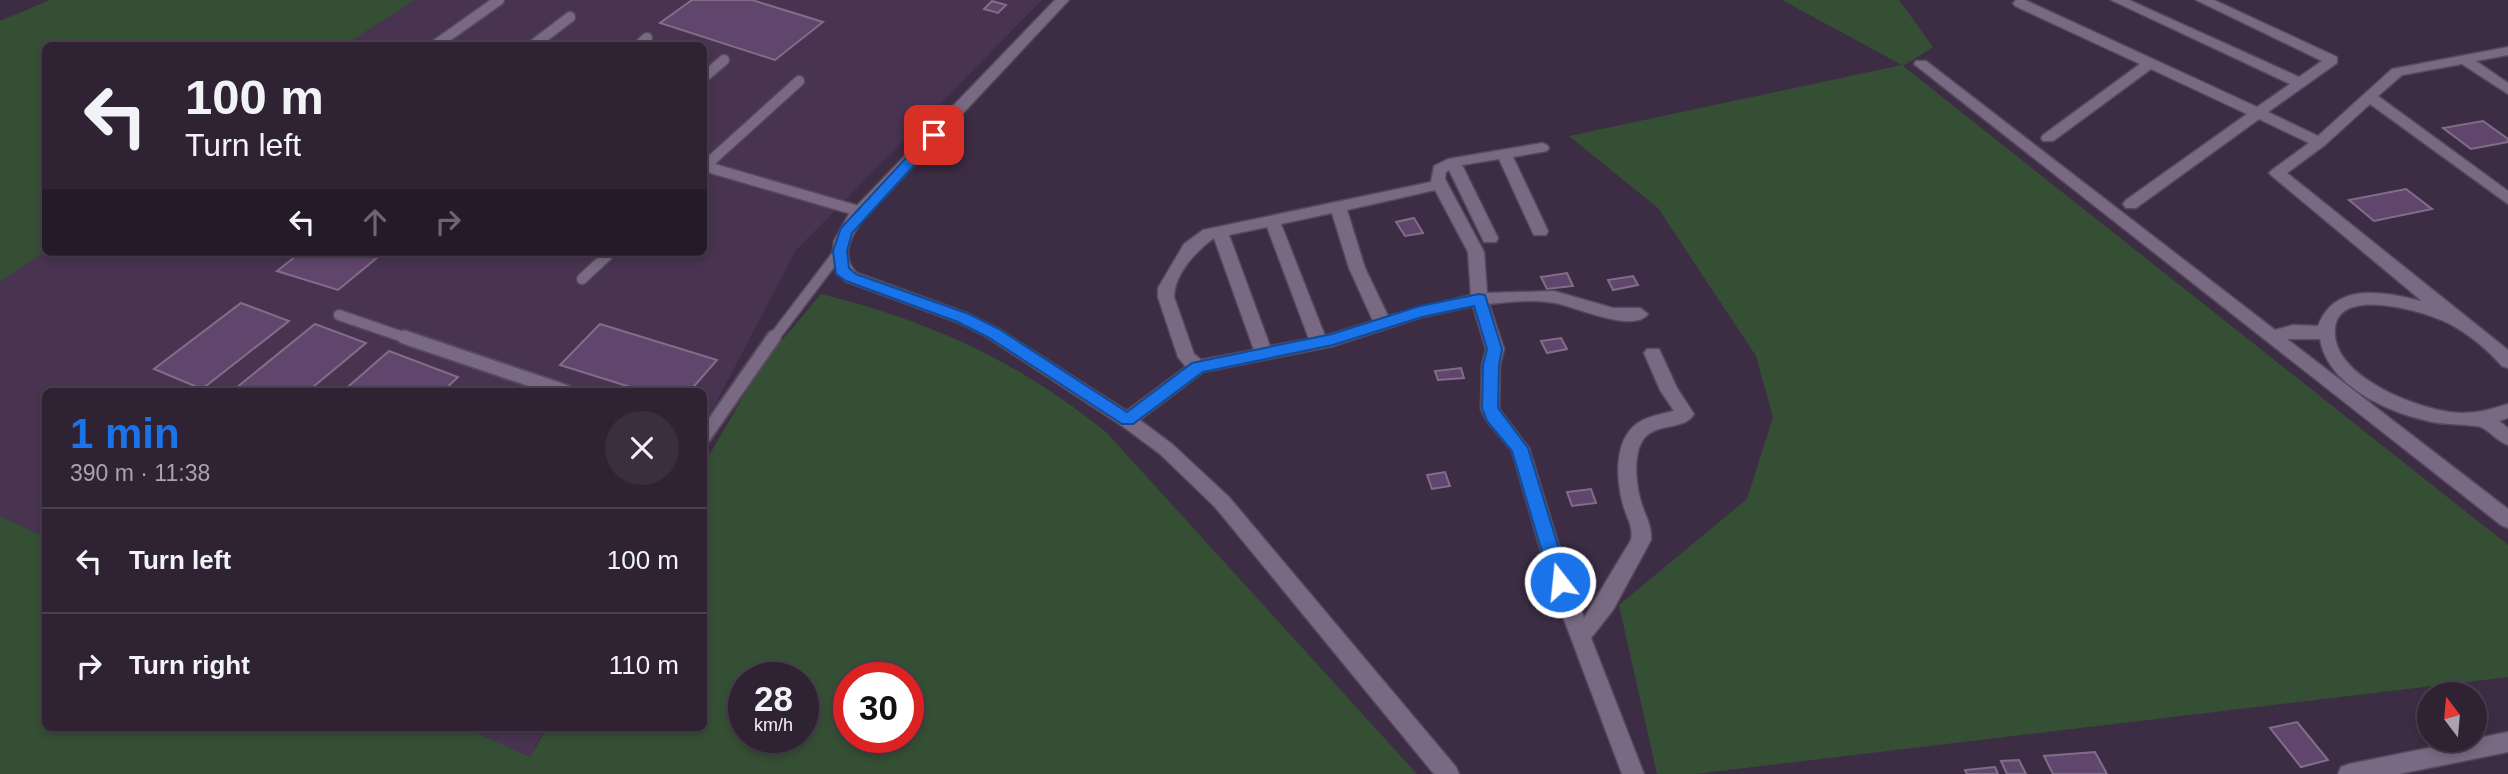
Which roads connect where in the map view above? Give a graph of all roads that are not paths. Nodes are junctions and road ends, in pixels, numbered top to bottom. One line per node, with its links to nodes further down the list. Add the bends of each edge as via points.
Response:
1 (499, 0): 8 (lane)
2 (1062, 0): 33 (street)
3 (2118, 0): 18 (street)
4 (2203, 0): 18 (street, via 2332,60)
5 (2020, 3): 15 (street)
6 (570, 17): 9 (lane)
7 (647, 38): 10 (lane)
8 (440, 42)
9 (537, 42)
10 (642, 42)
11 (2508, 51): 13 (street)
12 (724, 60): 16 (lane)
13 (2464, 60): 19 (street); 20 (street, via 2397,72)
14 (1921, 64): 47 (street)
15 (2150, 64): 21 (street); 22 (street)
16 (707, 74)
17 (799, 81): 27 (lane)
18 (2300, 83): 21 (street)
19 (2508, 90)
20 (2370, 97): 23 (street); 30 (street)
21 (2258, 113): 23 (street); 31 (street)
22 (2048, 138)
23 (2320, 142): 44 (street, via 2277,173)
24 (1542, 148): 25 (street)
25 (1504, 154): 26 (street); 36 (street)
26 (1453, 162): 29 (street, via 1439,169); 37 (street)
27 (707, 163)
28 (707, 167): 33 (lane)
29 (1438, 185): 32 (street); 41 (street, via 1476,252)
30 (2508, 199)
31 (2131, 204)
32 (1338, 205): 34 (street); 45 (street, via 1357,268)
33 (862, 212): 38 (street, via 846,231)
34 (1272, 220): 35 (street); 48 (street)
35 (1220, 231): 50 (street); 53 (street, via 1197,240 1166,288 1186,357)
36 (1540, 231)
37 (1490, 238)
38 (840, 251): 57 (street, via 842,270 851,277 986,329); 59 (lane)
39 (607, 256): 40 (lane)
40 (582, 279)
41 (1479, 299): 42 (street, via 1554,297 1613,314); 45 (street); 63 (street, via 1495,349 1490,408 1520,448)
42 (1640, 314)
43 (339, 315): 54 (lane)
44 (2456, 320): 46 (street, via 2413,304 2360,300 2336,310); 49 (street)
45 (1383, 324): 48 (street)
46 (2326, 333): 47 (street, via 2293,331); 56 (street, via 2333,353 2357,379 2393,402)
47 (2273, 337): 60 (street)
48 (1319, 343): 50 (street)
49 (2502, 346): 52 (street)
50 (1264, 354): 53 (street)
51 (1654, 354): 63 (street, via 1685,414 1643,428 1633,440 1629,482 1642,538 1613,594)
52 (2508, 362)
53 (1198, 367): 57 (street)
54 (555, 388)
55 (2508, 411): 58 (street)
56 (2424, 414): 58 (street, via 2454,421); 60 (street, via 2416,426)
57 (1127, 420): 65 (street, via 1166,449 1222,502)
58 (2484, 420): 61 (street)
59 (707, 432)
60 (2395, 432): 62 (street)
61 (2508, 438)
62 (2508, 520)
63 (1580, 636): 66 (street)
64 (2508, 742): 67 (street)
65 (1448, 774)
66 (1633, 774)
67 (2349, 774)

